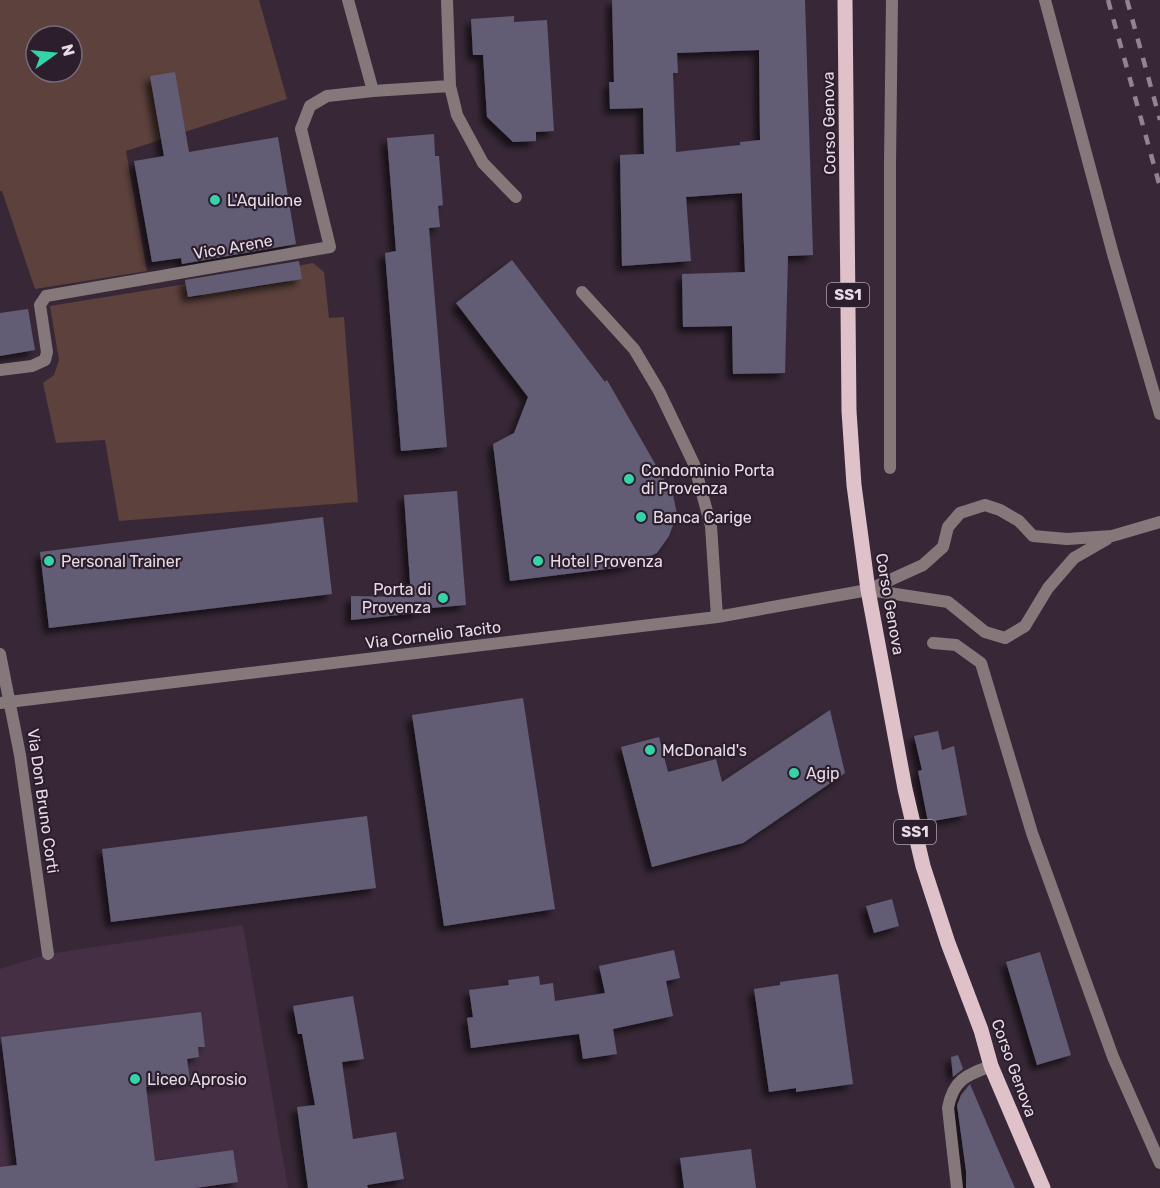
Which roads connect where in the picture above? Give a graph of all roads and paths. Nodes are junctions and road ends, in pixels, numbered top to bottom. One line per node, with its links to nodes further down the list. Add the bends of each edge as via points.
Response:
1 (348, 0): 7 (street)
2 (447, 0): 6 (street)
3 (845, 0): 15 (main road, Corso Genova / SS1, via 849,411)
4 (892, 0): 12 (street)
5 (1045, 0): 11 (street)
6 (450, 86): 7 (street); 8 (street, via 457,115 483,163)
7 (373, 91): 10 (street, Vico Arene, via 327,96 310,106 301,129 330,247 46,296 40,305 45,360 32,366)
8 (516, 197)
9 (582, 292): 16 (street, via 634,349 694,464 711,526)
10 (0, 370)
11 (1160, 414)
12 (890, 468)
13 (1160, 522): 14 (street)
14 (1112, 536): 15 (street, via 1033,536 1019,521 985,505 960,513 948,527 944,547 923,565); 15 (street, via 1074,558 1048,588 1025,626 1005,638 985,632 948,602)
15 (868, 590): 16 (street, Via Cornelio Tacito); 21 (main road, Corso Genova / SS1, via 918,846)
16 (717, 617): 19 (street, Via Cornelio Tacito)
17 (933, 643): 22 (street, via 956,645 981,663 1038,848 1113,1057)
18 (0, 654): 19 (street, Via Don Bruno Corti)
19 (5, 702): 20 (street, Via Don Bruno Corti)
20 (48, 954)
21 (991, 1066): 23 (street, via 961,1080 950,1097); 24 (main road, Corso Genova / SS1)
22 (1160, 1163)
23 (957, 1188)
24 (1043, 1188)

